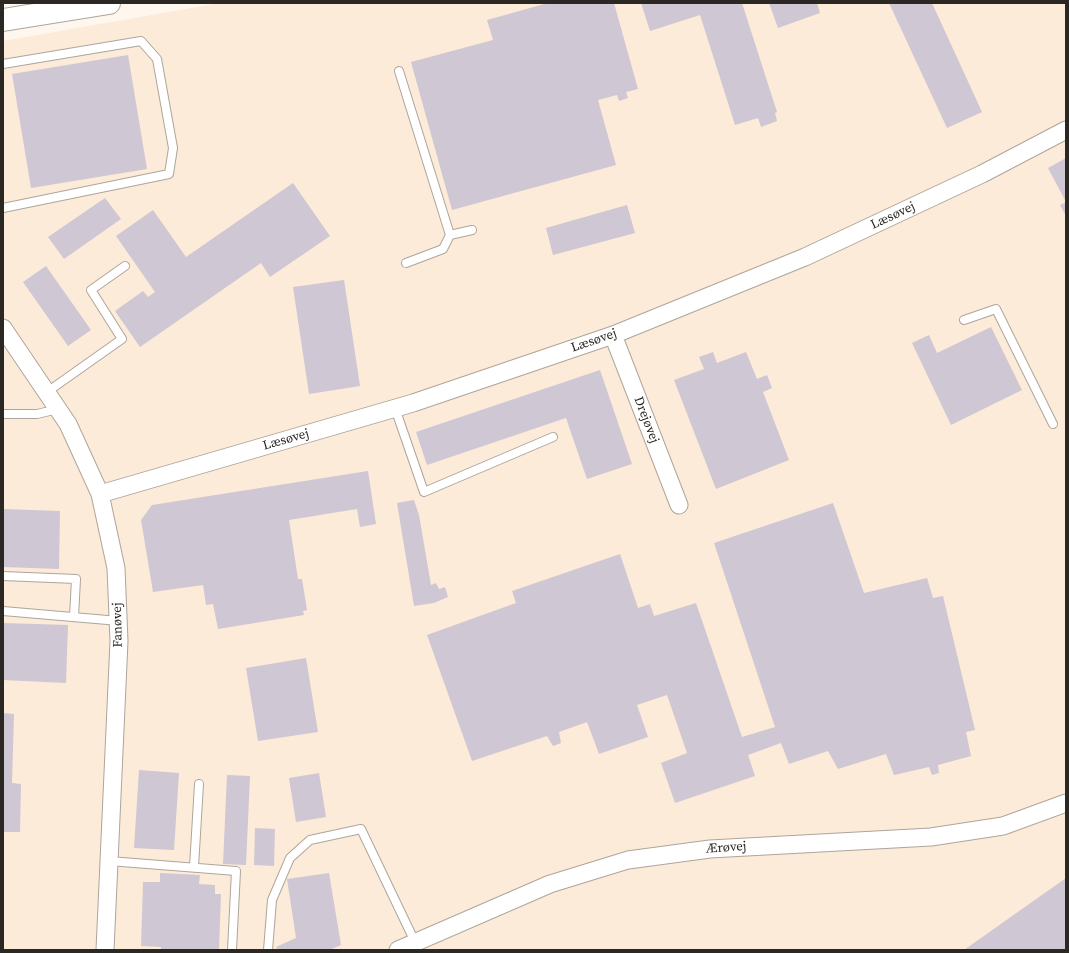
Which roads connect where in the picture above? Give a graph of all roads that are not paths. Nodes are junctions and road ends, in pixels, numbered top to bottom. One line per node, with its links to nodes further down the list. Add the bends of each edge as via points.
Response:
1 (109, 3): 2 (main road)
2 (3, 20)
3 (3, 64): 6 (lane, via 141,41 157,60 173,148 169,174)
4 (399, 71): 8 (lane)
5 (1066, 130): 13 (street, Læsøvej, via 982,174 805,257)
6 (3, 208)
7 (472, 230): 8 (lane)
8 (450, 235): 9 (lane, via 443,250)
9 (406, 263)
10 (124, 266): 14 (lane, via 91,290 122,339)
11 (964, 320): 18 (lane, via 996,309)
12 (3, 328): 14 (street, Fanøvej)
13 (613, 335): 15 (street, Læsøvej); 21 (street, Drejøvej)
14 (47, 392): 16 (street, Fanøvej)
15 (395, 408): 19 (lane, via 424,492); 20 (street, Læsøvej)
16 (58, 409): 17 (lane, via 37,414); 20 (street, Fanøvej, via 68,424)
17 (3, 414)
18 (1053, 424)
19 (553, 437)
20 (100, 494): 25 (street, Fanøvej, via 116,568)
21 (679, 505)
22 (3, 576): 24 (lane, via 76,579)
23 (3, 611): 24 (lane)
24 (74, 618): 25 (lane)
25 (118, 621): 28 (street, Fanøvej)
26 (199, 784): 29 (lane)
27 (1066, 804): 30 (street, Ærøvej, via 1003,826 931,837 710,849 628,860 550,884)
28 (109, 861): 29 (lane); 31 (street, Fanøvej)
29 (194, 867): 32 (lane, via 236,871)
30 (415, 942): 33 (lane, via 361,829 310,840 290,858 272,900); 34 (street, Ærøvej)
31 (105, 950)
32 (232, 950)
33 (268, 950)
34 (398, 950)

